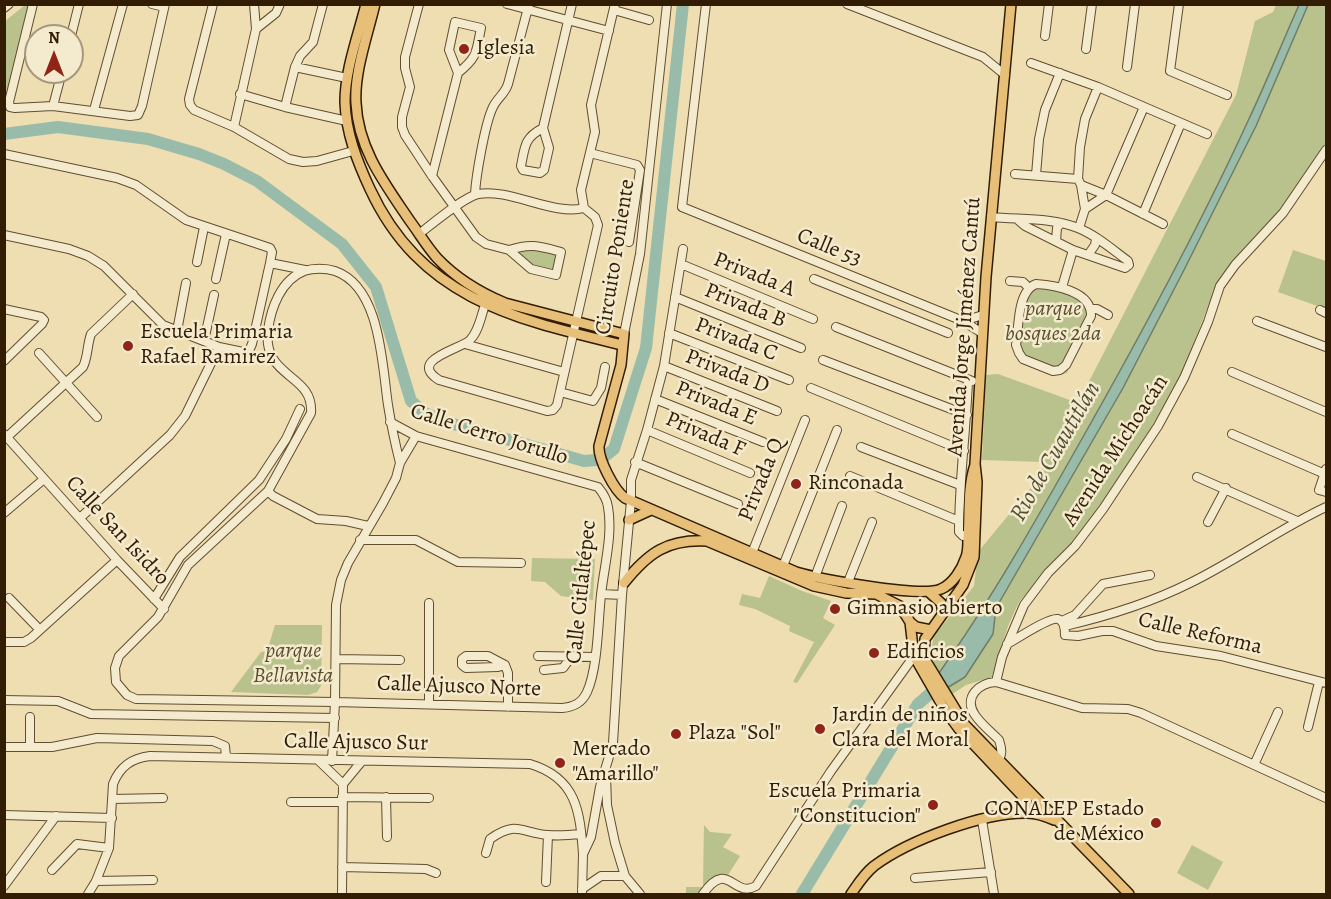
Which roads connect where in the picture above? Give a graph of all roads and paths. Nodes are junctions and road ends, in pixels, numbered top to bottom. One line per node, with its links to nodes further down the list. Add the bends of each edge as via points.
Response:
1 (9, 4): 25 (street)
2 (33, 4): 45 (street, via 9,102 15,108)
3 (79, 4): 29 (street)
4 (123, 4): 48 (street)
5 (152, 4): 23 (street)
6 (213, 4): 51 (street, via 190,105)
7 (254, 4): 30 (street)
8 (280, 4): 30 (street, via 276,13)
9 (323, 4): 35 (street, via 313,42)
10 (366, 4): 40 (main road)
11 (375, 4): 40 (main road)
12 (419, 4): 60 (street, via 405,57 410,87 402,126)
13 (507, 4): 24 (street)
14 (572, 4): 27 (street)
15 (666, 4): 117 (street, Circuito Poniente, via 640,254)
16 (706, 4): 99 (street, Calle 53, via 682,207)
17 (847, 4): 39 (street, via 983,57)
18 (1011, 4): 39 (main road, Avenida Jorge Jiménez Cantú)
19 (1049, 4): 32 (street)
20 (1092, 4): 33 (street)
21 (1135, 4): 36 (street)
22 (1179, 4): 44 (street, via 1170,71)
23 (164, 6): 48 (street, via 138,115)
24 (529, 7): 27 (street); 64 (street, via 505,93 492,109)
25 (4, 8)
26 (614, 8): 28 (street); 31 (street)
27 (569, 19): 31 (street); 52 (street)
28 (649, 20)
29 (74, 24)
30 (256, 29): 43 (street)
31 (609, 31): 56 (street, via 591,105 595,132)
32 (1045, 36)
33 (1086, 49)
34 (1031, 63): 38 (street)
35 (295, 67): 40 (street); 46 (street)
36 (1128, 67)
37 (458, 73): 37 (street, via 449,50 455,22 481,28 475,56); 60 (street)
38 (1060, 73): 42 (street); 61 (street, via 1045,110)
39 (1005, 75): 70 (main road, Avenida Jorge Jiménez Cantú)
40 (352, 80): 49 (main road, via 345,102); 58 (main road, via 360,133)
41 (59, 84): 45 (street)
42 (1098, 87): 47 (street); 63 (street, via 1085,119)
43 (240, 94): 46 (street); 51 (street)
44 (1227, 95)
45 (53, 106): 48 (street)
46 (285, 107): 49 (street)
47 (1144, 107): 50 (street); 65 (street)
48 (94, 110)
49 (347, 121): 55 (main road)
50 (1181, 123): 53 (street); 69 (street)
51 (234, 127): 55 (street, via 289,159 303,162)
52 (543, 128): 52 (street, via 549,148 544,170 524,170 521,166 526,141)
53 (1207, 134)
54 (1326, 150): 206 (street, Avenida Michoacán, via 1283,213 1234,265 1220,286 1188,369 1158,426 1103,509 1024,605)
55 (353, 151): 62 (main road)
56 (590, 153): 67 (street, via 580,190); 81 (street, via 637,165 640,170)
57 (4, 154): 74 (street, via 117,178 136,185 186,220)
58 (378, 174): 62 (main road); 77 (main road)
59 (1015, 174): 61 (street)
60 (432, 176): 66 (street)
61 (1036, 176): 63 (street)
62 (365, 179): 90 (main road, via 384,218)
63 (1080, 182): 65 (street); 68 (street)
64 (475, 195): 66 (street); 67 (street, via 491,194 571,210)
65 (1106, 195): 68 (street); 69 (street)
66 (456, 207): 77 (street); 83 (street, via 476,237)
67 (584, 208): 111 (street, via 598,225)
68 (1085, 209): 75 (street)
69 (1143, 214): 73 (street)
70 (991, 217): 71 (street); 106 (main road, Avenida Jorge Jiménez Cantú)
71 (1018, 220): 72 (street); 80 (street)
72 (1061, 223): 75 (street); 80 (street)
73 (1163, 224)
74 (204, 227): 76 (street); 87 (street)
75 (1079, 228): 79 (street)
76 (226, 234): 88 (street, via 270,248); 92 (street)
77 (419, 234): 86 (main road)
78 (4, 235): 98 (street, via 88,256)
79 (1096, 239): 85 (street); 85 (street, via 1128,261 1129,266)
80 (1056, 241): 84 (street)
81 (629, 242)
82 (683, 249): 89 (street)
83 (509, 250): 83 (street, via 534,245 561,252 556,275 531,269)
84 (1073, 250): 85 (street); 97 (street)
85 (1088, 255)
86 (436, 258): 90 (main road); 111 (main road, via 492,297)
87 (196, 262)
88 (270, 263): 91 (street); 121 (street, via 249,351)
89 (681, 264): 101 (street); 108 (street, Privada A)
90 (428, 268): 102 (main road)
91 (305, 270): 144 (street, Calle Cerro Jorullo, via 339,272 360,290 371,309); 164 (street, Calle Ajusco Norte, via 283,287 268,327 267,342 277,366 308,392 311,413)
92 (216, 279)
93 (814, 279): 103 (street)
94 (1010, 281): 96 (street, via 1023,282)
95 (186, 283): 113 (street)
96 (1028, 287): 97 (street); 105 (street, via 1023,294 1016,345 1023,359 1053,371 1066,365)
97 (1062, 287): 105 (street, via 1079,296)
98 (133, 294): 113 (street, via 163,325); 134 (street, via 91,334 86,361)
99 (891, 294): 103 (street); 109 (street, Calle 53)
100 (214, 295): 118 (street)
101 (675, 297): 114 (street); 123 (street, Privada B)
102 (485, 305): 111 (main road); 119 (street, via 478,327)
103 (886, 308): 115 (street)
104 (4, 309): 126 (street, via 44,320)
105 (1091, 309): 107 (street)
106 (983, 315): 109 (street); 116 (main road, Avenida Jorge Jiménez Cantú)
107 (1108, 315)
108 (813, 319)
109 (963, 321): 116 (street, Calle 53)
110 (1257, 321): 122 (street)
111 (574, 327): 117 (main road); 120 (main road); 129 (street)
112 (836, 327): 132 (street)
113 (177, 331): 118 (street)
114 (669, 333): 127 (street); 131 (street, Privada C)
115 (948, 333)
116 (982, 333): 133 (main road, Avenida Jorge Jiménez Cantú)
117 (624, 334): 120 (main road, Circuito Poniente)
118 (204, 341): 121 (street)
119 (465, 344): 129 (street); 136 (street, via 435,357 430,369 433,377 547,411 557,405)
120 (622, 345): 166 (main road, Circuito Poniente, via 621,365 599,454 617,491)
121 (219, 347): 173 (street, via 185,416 170,435)
122 (1326, 347)
123 (801, 348)
124 (39, 353): 134 (street)
125 (823, 360): 141 (street)
126 (4, 361)
127 (664, 366): 137 (street); 139 (street, Privada D)
128 (605, 367): 136 (street, via 601,388 593,401)
129 (564, 372): 136 (street)
130 (1232, 372): 140 (street)
131 (789, 380)
132 (968, 381): 133 (street); 141 (street)
133 (979, 381): 155 (main road, Avenida Jorge Jiménez Cantú)
134 (67, 383): 142 (street); 149 (street)
135 (812, 388): 152 (street)
136 (560, 392)
137 (655, 399): 145 (street); 150 (street, Privada E)
138 (300, 409): 172 (street, via 259,480)
139 (777, 411)
140 (1326, 412)
141 (967, 415): 152 (street)
142 (97, 417)
143 (805, 420): 183 (street, Privada Q)
144 (390, 422): 148 (street, Calle Cerro Jorullo); 154 (street)
145 (647, 430): 153 (street); 157 (street, Privada F)
146 (837, 430): 186 (street)
147 (1232, 434): 156 (street)
148 (416, 435): 154 (street); 162 (street, Calle Cerro Jorullo)
149 (6, 436): 160 (street, Calle San Isidro)
150 (763, 442)
151 (861, 447): 161 (street)
152 (964, 451): 161 (street)
153 (635, 462): 166 (street); 167 (street)
154 (400, 463): 180 (street, via 396,478)
155 (975, 465): 181 (main road, via 970,478); 200 (main road, Avenida Jorge Jiménez Cantú, via 974,557 963,585)
156 (1326, 472): 165 (street, via 1319,490)
157 (750, 473)
158 (850, 476): 175 (street)
159 (1197, 477): 163 (street)
160 (44, 479): 171 (street); 173 (street, Calle San Isidro)
161 (960, 485): 175 (street)
162 (598, 487): 193 (street, Calle Citlaltépec, via 609,508)
163 (1226, 488): 176 (street); 178 (street)
164 (268, 491): 179 (street, Calle Ajusco Norte); 180 (street, via 317,519)
165 (1326, 492)
166 (631, 501): 170 (main road); 174 (street)
167 (738, 504)
168 (842, 506): 188 (street)
169 (1326, 507): 176 (street)
170 (651, 510): 174 (main road); 183 (main road)
171 (4, 513)
172 (224, 515): 179 (street); 196 (street, via 180,557)
173 (80, 518): 184 (street, Calle San Isidro)
174 (629, 520): 190 (street)
175 (959, 521): 181 (street, via 959,532)
176 (1298, 521): 202 (street, via 1190,583 1108,616)
177 (872, 522): 189 (street)
178 (1208, 522)
179 (232, 524): 199 (street, Calle Ajusco Norte, via 182,572)
180 (368, 526): 182 (street)
181 (968, 536): 192 (main road, via 967,556 955,578)
182 (360, 540): 185 (street, via 417,540 458,562); 211 (street, via 341,580 336,605)
183 (752, 553): 186 (main road)
184 (117, 560): 196 (street, Calle San Isidro); 203 (street)
185 (521, 563)
186 (783, 566): 188 (main road)
187 (1150, 575): 202 (street, via 1103,584)
188 (815, 577): 189 (main road)
189 (848, 582): 191 (main road)
190 (624, 583): 194 (street); 198 (main road, via 653,553 671,544 707,541 814,586 876,594)
191 (908, 591): 192 (main road); 198 (main road)
192 (930, 593): 200 (main road, via 941,603)
193 (601, 594): 194 (street); 210 (street, Calle Citlaltépec)
194 (622, 595): 235 (street, via 613,743)
195 (9, 598): 203 (street)
196 (154, 599): 199 (street, Calle San Isidro)
197 (429, 603): 221 (street)
198 (900, 606): 201 (main road)
199 (164, 609): 219 (street, Calle Ajusco Norte, via 119,656 116,682 127,695 136,699)
200 (943, 613): 204 (main road, Avenida Jorge Jiménez Cantú)
201 (910, 622): 204 (main road); 209 (main road)
202 (1063, 624): 206 (street, via 1057,619 1049,621); 217 (street, Calle Reforma, via 1065,636 1113,632 1156,646 1221,656)
203 (39, 629): 205 (street, via 24,642)
204 (931, 630): 215 (main road, Avenida Jorge Jiménez Cantú, via 924,651)
205 (4, 642)
206 (1007, 644): 216 (street, Avenida Michoacán)
207 (538, 656): 208 (street)
208 (572, 656): 210 (street); 214 (street, via 563,668)
209 (914, 656): 215 (main road); 272 (street, via 837,762 756,886 742,891 729,881 716,880)
210 (595, 657): 220 (street, Calle Citlaltépec, via 590,684)
211 (336, 659): 212 (street); 219 (street)
212 (400, 660)
213 (506, 665): 213 (street, via 488,656 462,659 466,668); 222 (street)
214 (544, 670)
215 (932, 678): 233 (main road, via 959,729)
216 (996, 682): 233 (street, via 978,687 972,700 975,715 999,740 1002,755); 234 (street, via 1082,708 1141,712)
217 (1323, 682): 226 (street)
218 (4, 700): 225 (street, via 58,701 91,714)
219 (335, 702): 221 (street, Calle Ajusco Norte); 225 (street)
220 (581, 702): 222 (street, Calle Ajusco Norte, via 562,708)
221 (429, 704): 222 (street, Calle Ajusco Norte)
222 (508, 707)
223 (1278, 712): 234 (street)
224 (30, 717): 228 (street)
225 (334, 718): 231 (street)
226 (1308, 727)
227 (4, 747): 228 (street)
228 (30, 747): 229 (street, via 97,738 213,741 225,746)
229 (226, 757): 230 (street, Calle Ajusco Sur); 241 (street, Calle Ajusco Sur, via 133,759 116,777)
230 (319, 761): 231 (street, Calle Ajusco Sur); 236 (street)
231 (332, 761): 232 (street, Calle Ajusco Sur)
232 (362, 761): 236 (street); 250 (street, Calle Ajusco Sur, via 530,764 543,768 573,795)
233 (995, 763): 244 (main road, via 1027,801); 249 (main road)
234 (1254, 765): 240 (street)
235 (606, 769): 255 (street, via 591,837); 260 (street, via 607,805)
236 (343, 784): 242 (street)
237 (386, 797): 239 (street); 242 (street); 252 (street)
238 (163, 798): 241 (street)
239 (429, 798)
240 (1326, 798)
241 (112, 799): 247 (street, Calle Ajusco Sur)
242 (342, 799): 243 (street); 256 (street)
243 (291, 802)
244 (1015, 813): 248 (main road); 249 (main road, via 1039,814)
245 (4, 815): 246 (street)
246 (56, 816): 247 (street); 264 (street)
247 (112, 818): 253 (street, Calle Ajusco Sur)
248 (982, 820): 258 (street); 273 (main road, via 903,848 869,870)
249 (1056, 821): 275 (main road)
250 (581, 834): 251 (street); 255 (street, Calle Ajusco Sur)
251 (548, 835): 254 (street, via 508,829 490,838); 267 (street)
252 (387, 837)
253 (109, 848): 257 (street, via 77,844); 265 (street, Calle Ajusco Sur)
254 (486, 854)
255 (583, 854): 261 (street)
256 (342, 867): 259 (street, via 426,869); 270 (street)
257 (52, 870)
258 (991, 872): 262 (street); 274 (street)
259 (436, 873)
260 (625, 876): 266 (street, via 602,876); 271 (street)
261 (583, 877): 266 (street); 268 (street)
262 (915, 878)
263 (153, 880): 265 (street)
264 (6, 881)
265 (96, 881): 269 (street, Calle Ajusco Sur)
266 (593, 881): 268 (street)
267 (546, 882)
268 (582, 892)
269 (88, 894)
270 (342, 894)
271 (640, 894)
272 (703, 894)
273 (851, 894)
274 (994, 894)
275 (1129, 894)

